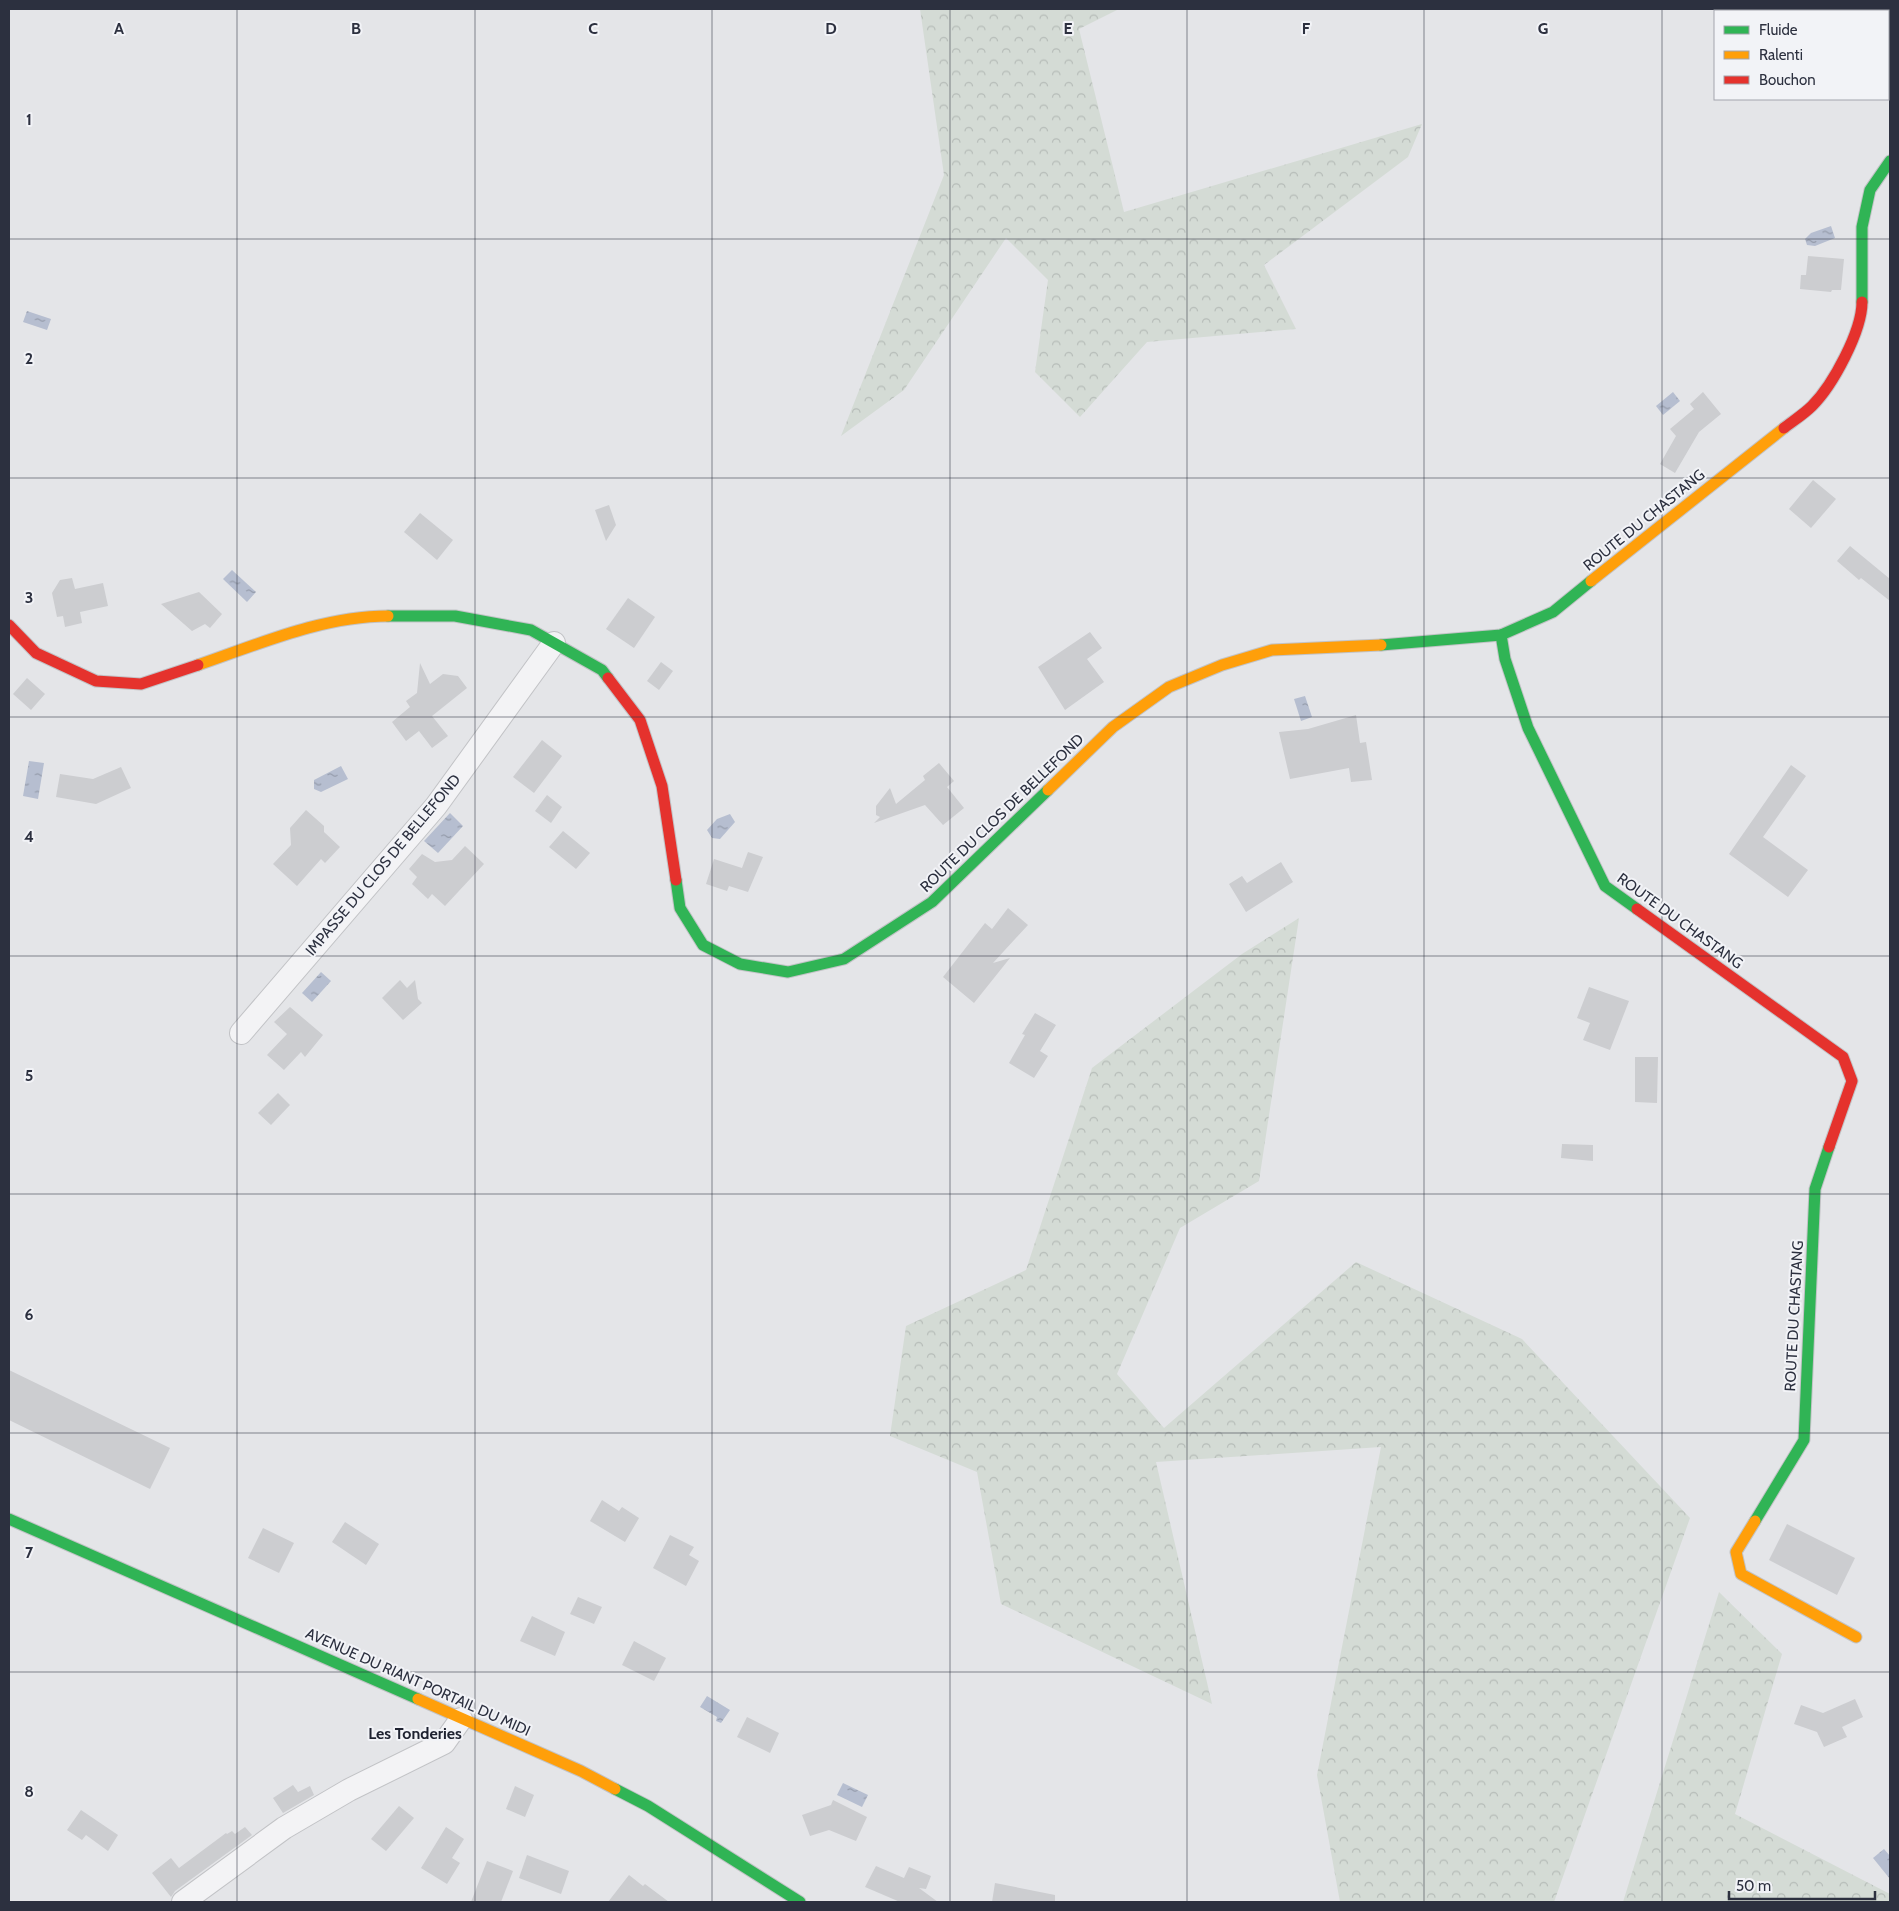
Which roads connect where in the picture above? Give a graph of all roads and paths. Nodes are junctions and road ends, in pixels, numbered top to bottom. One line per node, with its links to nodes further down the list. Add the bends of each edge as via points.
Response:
1 (1890, 160): 3 (street, ROUTE DU CHASTANG, via 1870,190 1862,227 1862,313 1845,359 1813,405 1553,612)
2 (9, 625): 4 (street, ROUTE DU CLOS DE BELLEFOND, via 36,653 96,681 141,684 304,629 374,616 455,616 531,630)
3 (1501, 634): 4 (street, ROUTE DU CLOS DE BELLEFOND, via 1398,644 1272,650 1222,665 1169,687 1113,727 932,902 844,959 788,972 740,964 703,946 680,908 662,786 640,720 602,670); 7 (street, ROUTE DU CHASTANG, via 1505,659 1528,728 1604,886 1843,1058 1852,1081 1815,1189 1804,1440 1736,1552 1741,1574)
4 (554, 643): 5 (street, IMPASSE DU CLOS DE BELLEFOND, via 436,806)
5 (241, 1033)
6 (9, 1519): 8 (street, AVENUE DU RIANT PORTAIL DU MIDI)
7 (1856, 1637)
8 (461, 1719): 9 (street, via 444,1743 349,1790 284,1828); 10 (street, AVENUE DU RIANT PORTAIL DU MIDI, via 549,1756 648,1806)
9 (183, 1902)
10 (800, 1902)

